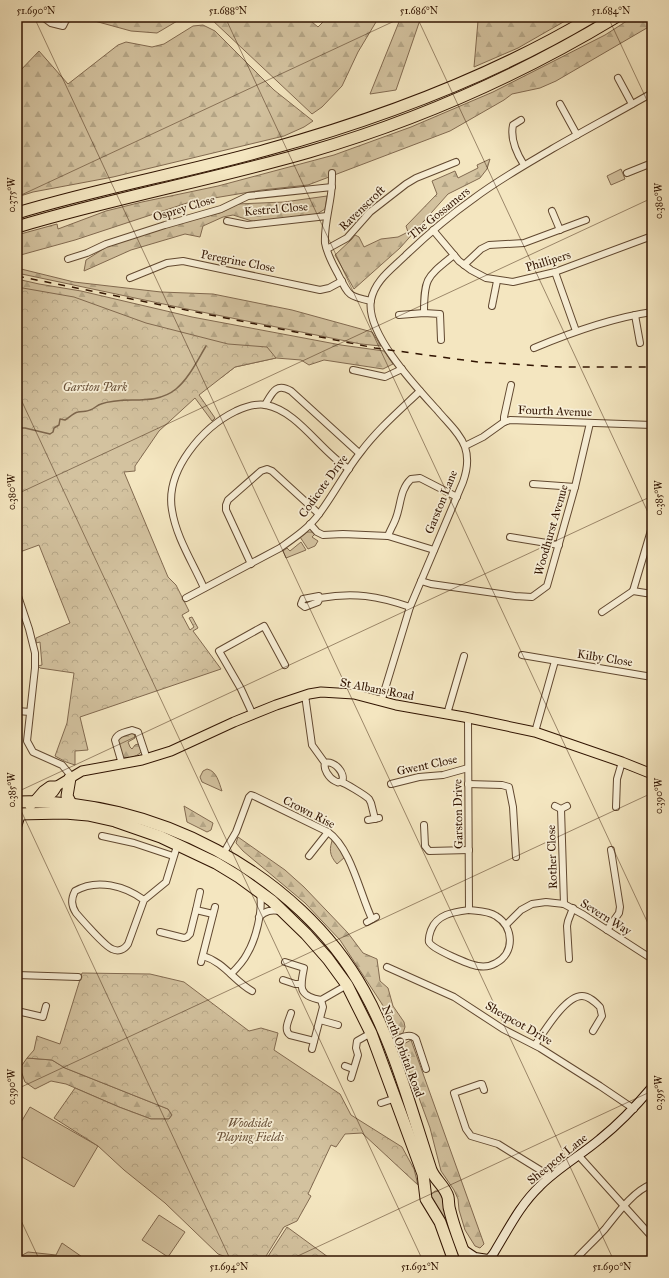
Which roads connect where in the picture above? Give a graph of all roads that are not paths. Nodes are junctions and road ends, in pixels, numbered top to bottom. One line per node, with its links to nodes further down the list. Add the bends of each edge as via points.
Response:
1 (43, 17): 2 (street, via 51,23 63,26)
2 (70, 17)
3 (592, 17): 18 (highway, via 477,76 371,118 265,150)
4 (616, 17): 22 (highway, via 586,36 482,87 373,131 269,163)
5 (618, 78): 8 (street)
6 (652, 93): 8 (street, The Gossamers)
7 (560, 104): 10 (street)
8 (632, 104): 10 (street, The Gossamers)
9 (521, 120): 13 (street, via 513,125 513,138 516,151)
10 (578, 135): 13 (street, The Gossamers)
11 (456, 162): 26 (street, Ravenscroft, via 406,184 370,212 347,238)
12 (652, 163): 15 (street)
13 (524, 165): 23 (street, The Gossamers, via 473,198)
14 (332, 173): 16 (street)
15 (627, 173)
16 (332, 187): 19 (street); 28 (street, Osprey Close, via 248,196 221,209 106,244)
17 (552, 211): 24 (street)
18 (17, 213)
19 (327, 216): 21 (street, Kestrel Close, via 251,225); 26 (street)
20 (586, 220): 24 (street)
21 (227, 221)
22 (17, 227)
23 (433, 230): 27 (street, Phillipers); 34 (street, The Gossamers, via 381,279)
24 (560, 230): 29 (street, via 524,244 489,245)
25 (652, 236): 30 (street, Phillipers)
26 (327, 249): 32 (street)
27 (454, 255): 29 (street, Phillipers); 38 (street, via 432,273 425,285)
28 (68, 259)
29 (464, 265): 33 (street, Phillipers, via 478,275)
30 (555, 272): 33 (street, Phillipers, via 513,282); 41 (street)
31 (130, 278): 32 (street, Peregrine Close, via 167,263 183,261 320,290)
32 (342, 281): 35 (street, via 351,295)
33 (497, 281): 36 (street)
34 (377, 286): 35 (street, Garston Lane)
35 (371, 301): 45 (street, Garston Lane, via 376,330)
36 (492, 306)
37 (652, 312): 40 (street)
38 (424, 313): 39 (street); 42 (street, via 440,314)
39 (399, 315)
40 (635, 315): 41 (street); 43 (street)
41 (576, 331): 44 (street)
42 (441, 340)
43 (640, 343)
44 (534, 348)
45 (402, 369): 46 (street, via 385,377); 48 (street, Garston Lane)
46 (353, 370)
47 (511, 385): 50 (street)
48 (420, 391): 53 (street, Garston Lane, via 459,435); 54 (street, Codicote Drive)
49 (265, 405): 54 (street, via 274,390 287,388); 55 (street, via 288,414 338,462); 68 (street, via 249,406 239,410 213,426 191,449 176,477 171,497 175,522)
50 (504, 422): 51 (street, Fourth Avenue, via 510,420); 53 (street, Fourth Avenue)
51 (590, 423): 52 (street, Fourth Avenue); 57 (street, Woodhurst Avenue)
52 (652, 425)
53 (465, 446): 58 (street, Garston Lane, via 467,467)
54 (360, 453): 55 (street, Codicote Drive)
55 (349, 469): 59 (street, Codicote Drive)
56 (533, 484): 57 (street)
57 (574, 487): 64 (street, Woodhurst Avenue)
58 (457, 497): 62 (street, via 420,478 411,479 401,497); 65 (street, Garston Lane)
59 (319, 514): 60 (street, Codicote Drive); 66 (street, via 272,471 261,471 228,500 226,505)
60 (310, 524): 62 (street, via 323,536); 66 (street, Codicote Drive, via 290,541)
61 (652, 527): 69 (street)
62 (388, 536): 65 (street)
63 (510, 537): 64 (street)
64 (559, 545): 67 (street, Woodhurst Avenue, via 546,586 532,597)
65 (434, 550): 67 (street, Garston Lane)
66 (250, 564): 68 (street, Codicote Drive)
67 (421, 581): 74 (street, Garston Lane)
68 (204, 588): 72 (street, Codicote Drive)
69 (633, 591): 71 (street); 75 (street)
70 (17, 594): 84 (street, via 35,653)
71 (652, 594)
72 (186, 598)
73 (320, 598): 74 (street, via 343,594 361,595)
74 (410, 607): 82 (street, Garston Lane)
75 (602, 612)
76 (522, 655): 78 (street, Kilby Close)
77 (464, 656): 86 (street)
78 (555, 661): 80 (street, Kilby Close); 88 (street)
79 (285, 665): 85 (street, via 264,626 219,651)
80 (652, 677)
81 (305, 695): 82 (main road, St Albans Road, via 321,692 354,694); 85 (main road, St Albans Road); 90 (street, via 312,745)
82 (381, 702): 86 (main road, St Albans Road)
83 (17, 711): 84 (street)
84 (30, 712): 95 (street, via 26,738 30,748 37,754 62,765)
85 (252, 714): 89 (main road, St Albans Road, via 171,751)
86 (447, 714): 87 (main road, St Albans Road)
87 (468, 718): 88 (main road, St Albans Road); 93 (street, Garston Drive)
88 (535, 732): 91 (main road, St Albans Road)
89 (147, 759): 92 (main road, St Albans Road); 92 (street, via 138,732 132,730 119,735 115,740)
90 (325, 762): 96 (street, via 326,771 333,780); 96 (street, via 333,763 338,768 343,775)
91 (622, 762): 94 (main road, St Albans Road); 103 (street, via 617,779)
92 (122, 764): 95 (main road, St Albans Road, via 89,769)
93 (468, 768): 97 (street, Gwent Close); 98 (street, Garston Drive)
94 (652, 774)
95 (70, 777): 99 (main road, St Albans Road, via 57,786 45,789); 101 (highway, via 67,796)
96 (342, 782): 106 (street, via 369,799)
97 (390, 784)
98 (468, 784): 113 (street, Garston Drive); 118 (street, via 509,787)
99 (35, 801): 100 (highway, North Orbital Road); 101 (highway, North Orbital Road); 104 (highway); 105 (main road, St Albans Road)
100 (17, 802)
101 (71, 804): 110 (highway, North Orbital Road, via 123,814)
102 (561, 807): 124 (street, Rother Close)
103 (616, 807)
104 (65, 813): 105 (highway, North Orbital Road); 112 (highway, North Orbital Road, via 115,821)
105 (18, 814): 108 (street)
106 (374, 819)
107 (424, 825): 113 (street, via 425,846 429,851)
108 (17, 827)
109 (328, 832): 115 (street, Crown Rise, via 251,795 236,832); 117 (street); 132 (street, Crown Rise, via 338,841 347,857)
110 (181, 833): 112 (street); 115 (highway, North Orbital Road)
111 (102, 836): 116 (street)
112 (178, 844): 116 (street); 122 (highway, North Orbital Road, via 216,863)
113 (469, 850): 128 (street, Garston Drive)
114 (611, 850): 120 (street)
115 (223, 854): 156 (highway, North Orbital Road, via 243,865 279,892 318,928 363,990)
116 (173, 856): 123 (street, via 166,882)
117 (309, 856)
118 (516, 857)
119 (621, 860): 120 (street)
120 (613, 861): 134 (street, via 620,907)
121 (200, 892): 127 (street)
122 (260, 892): 129 (highway, North Orbital Road); 131 (street)
123 (144, 900): 123 (street, via 128,944 123,950 118,951 110,949 76,913 72,901 75,891 86,886 98,885 119,887)
124 (564, 904): 126 (street, Severn Way); 133 (street, Severn Way, via 532,904 521,910)
125 (215, 907): 130 (street)
126 (573, 908): 134 (street, Severn Way); 136 (street, via 567,926 569,956)
127 (196, 910): 130 (street); 135 (street, via 187,937)
128 (469, 910): 133 (street, via 493,914); 133 (street, via 448,914 439,919 430,933 429,942 432,946 477,966 492,965 505,956 510,947 510,935)
129 (284, 912): 131 (street, via 270,910); 145 (highway, North Orbital Road, via 324,954)
130 (213, 914): 140 (street, via 202,959 211,958)
131 (259, 917): 140 (street, via 247,955)
132 (372, 919)
133 (506, 925)
134 (607, 930): 137 (street, Severn Way)
135 (160, 932)
136 (576, 952)
137 (652, 959)
138 (285, 962): 144 (street, via 304,968)
139 (387, 967): 157 (street, Sheepcot Drive, via 454,997 503,1029)
140 (231, 974): 146 (street, via 245,988)
141 (17, 975): 142 (street)
142 (78, 977)
143 (283, 980): 144 (street)
144 (301, 984): 147 (street, via 306,995)
145 (347, 985): 147 (street); 154 (highway, North Orbital Road)
146 (252, 991)
147 (321, 1000): 151 (street, via 323,1007)
148 (46, 1006): 149 (street, via 43,1017)
149 (17, 1011)
150 (291, 1013): 155 (street, via 287,1033)
151 (320, 1020): 152 (street); 155 (street)
152 (338, 1025)
153 (593, 1031): 157 (street, via 602,1016 600,1007 585,996 577,997 562,1008)
154 (371, 1033): 160 (street, via 357,1041 358,1055); 165 (highway, North Orbital Road)
155 (314, 1041): 158 (street)
156 (389, 1044): 161 (street, via 407,1036 414,1036); 170 (highway, North Orbital Road, via 432,1173)
157 (534, 1045): 167 (street, Sheepcot Drive)
158 (312, 1049)
159 (345, 1066): 160 (street)
160 (353, 1069): 162 (street)
161 (426, 1069)
162 (351, 1078)
163 (484, 1084): 169 (street, via 452,1094 468,1133 498,1144 540,1170)
164 (652, 1087): 167 (street, Sheepcot Lane)
165 (396, 1098): 166 (street); 172 (highway, North Orbital Road, via 423,1174)
166 (381, 1103)
167 (634, 1109): 168 (street, Sheepcot Lane)
168 (579, 1156): 169 (street, Sheepcot Lane); 173 (street)
169 (548, 1179): 176 (street, Sheepcot Lane, via 522,1207)
170 (440, 1184): 172 (highway); 175 (highway, North Orbital Road, via 448,1197 450,1212)
171 (652, 1184): 173 (street)
172 (426, 1191): 177 (highway, North Orbital Road, via 426,1199 440,1222)
173 (624, 1206): 174 (street); 179 (street)
174 (652, 1236)
175 (463, 1249): 176 (street, Sheepcot Lane, via 475,1257); 178 (highway, North Orbital Road)
176 (488, 1260)
177 (454, 1261)
178 (467, 1261)
179 (574, 1261)

